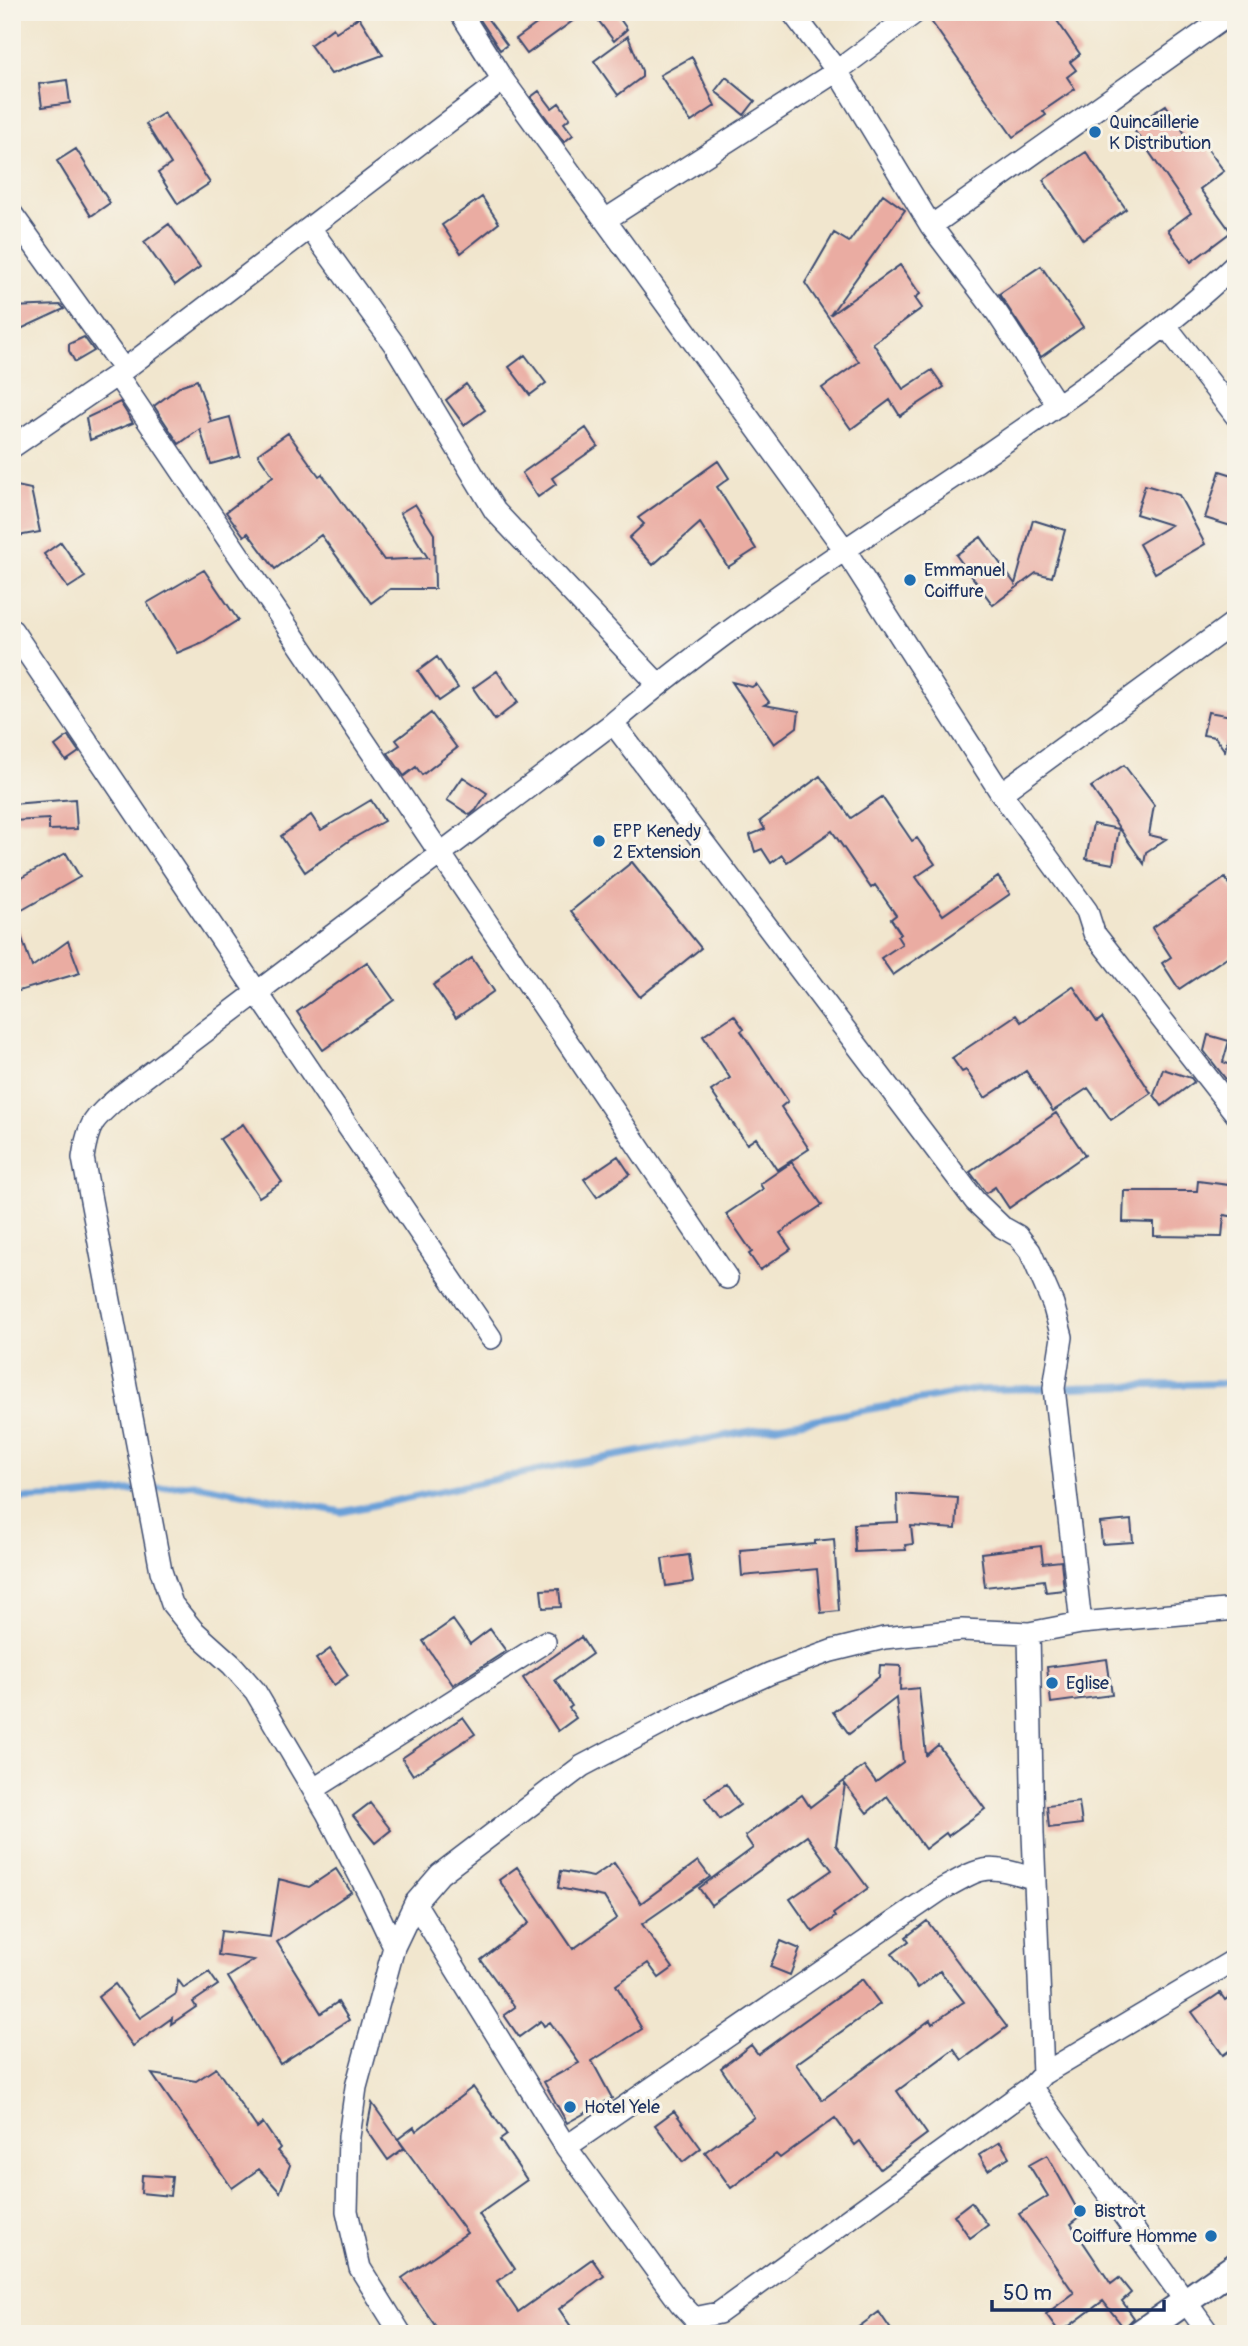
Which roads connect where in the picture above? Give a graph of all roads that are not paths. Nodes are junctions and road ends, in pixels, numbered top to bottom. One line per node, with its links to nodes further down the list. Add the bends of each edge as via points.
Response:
1 (460, 12): 6 (street)
2 (792, 12): 5 (street)
3 (916, 12): 5 (street)
4 (1233, 12): 9 (street)
5 (837, 71): 8 (street); 9 (street)
6 (503, 80): 8 (street); 10 (street)
7 (12, 214): 13 (street)
8 (605, 220): 17 (street)
9 (931, 226): 14 (street, via 997,313)
10 (310, 228): 13 (street); 20 (street, via 394,344 495,510)
11 (1236, 264): 12 (street)
12 (1166, 326): 14 (street); 15 (street)
13 (120, 373): 16 (street); 23 (street)
14 (1058, 406): 17 (street)
15 (1236, 416)
16 (12, 447)
17 (845, 550): 20 (street); 22 (street)
18 (1236, 621): 22 (street)
19 (12, 630): 24 (street)
20 (659, 684): 21 (street)
21 (613, 723): 23 (street); 29 (street, via 975,1201 1030,1251 1062,1337 1054,1388)
22 (1001, 793): 25 (street, via 1087,911 1094,933)
23 (439, 854): 24 (street); 26 (street)
24 (257, 995): 27 (street); 32 (street, via 96,1117 83,1158 160,1571 172,1604 255,1692)
25 (1236, 1114)
26 (727, 1278)
27 (491, 1338)
28 (1236, 1609): 29 (street)
29 (1081, 1623): 30 (street)
30 (1029, 1633): 33 (street); 34 (street, via 962,1630 884,1638 771,1673 582,1766 440,1874)
31 (545, 1642): 32 (street)
32 (314, 1789): 35 (street)
33 (1035, 1879): 37 (street); 38 (street, via 1001,1868 978,1870 939,1891)
34 (415, 1903): 35 (street); 38 (street)
35 (394, 1947): 41 (street, via 356,2087 349,2137 348,2211 360,2268)
36 (1236, 1959): 37 (street)
37 (1037, 2080): 38 (street, via 719,2313 694,2318); 40 (street)
38 (566, 2147)
39 (1236, 2266): 40 (street)
40 (1187, 2301): 42 (street); 43 (street)
41 (401, 2334)
42 (1139, 2334)
43 (1209, 2334)

